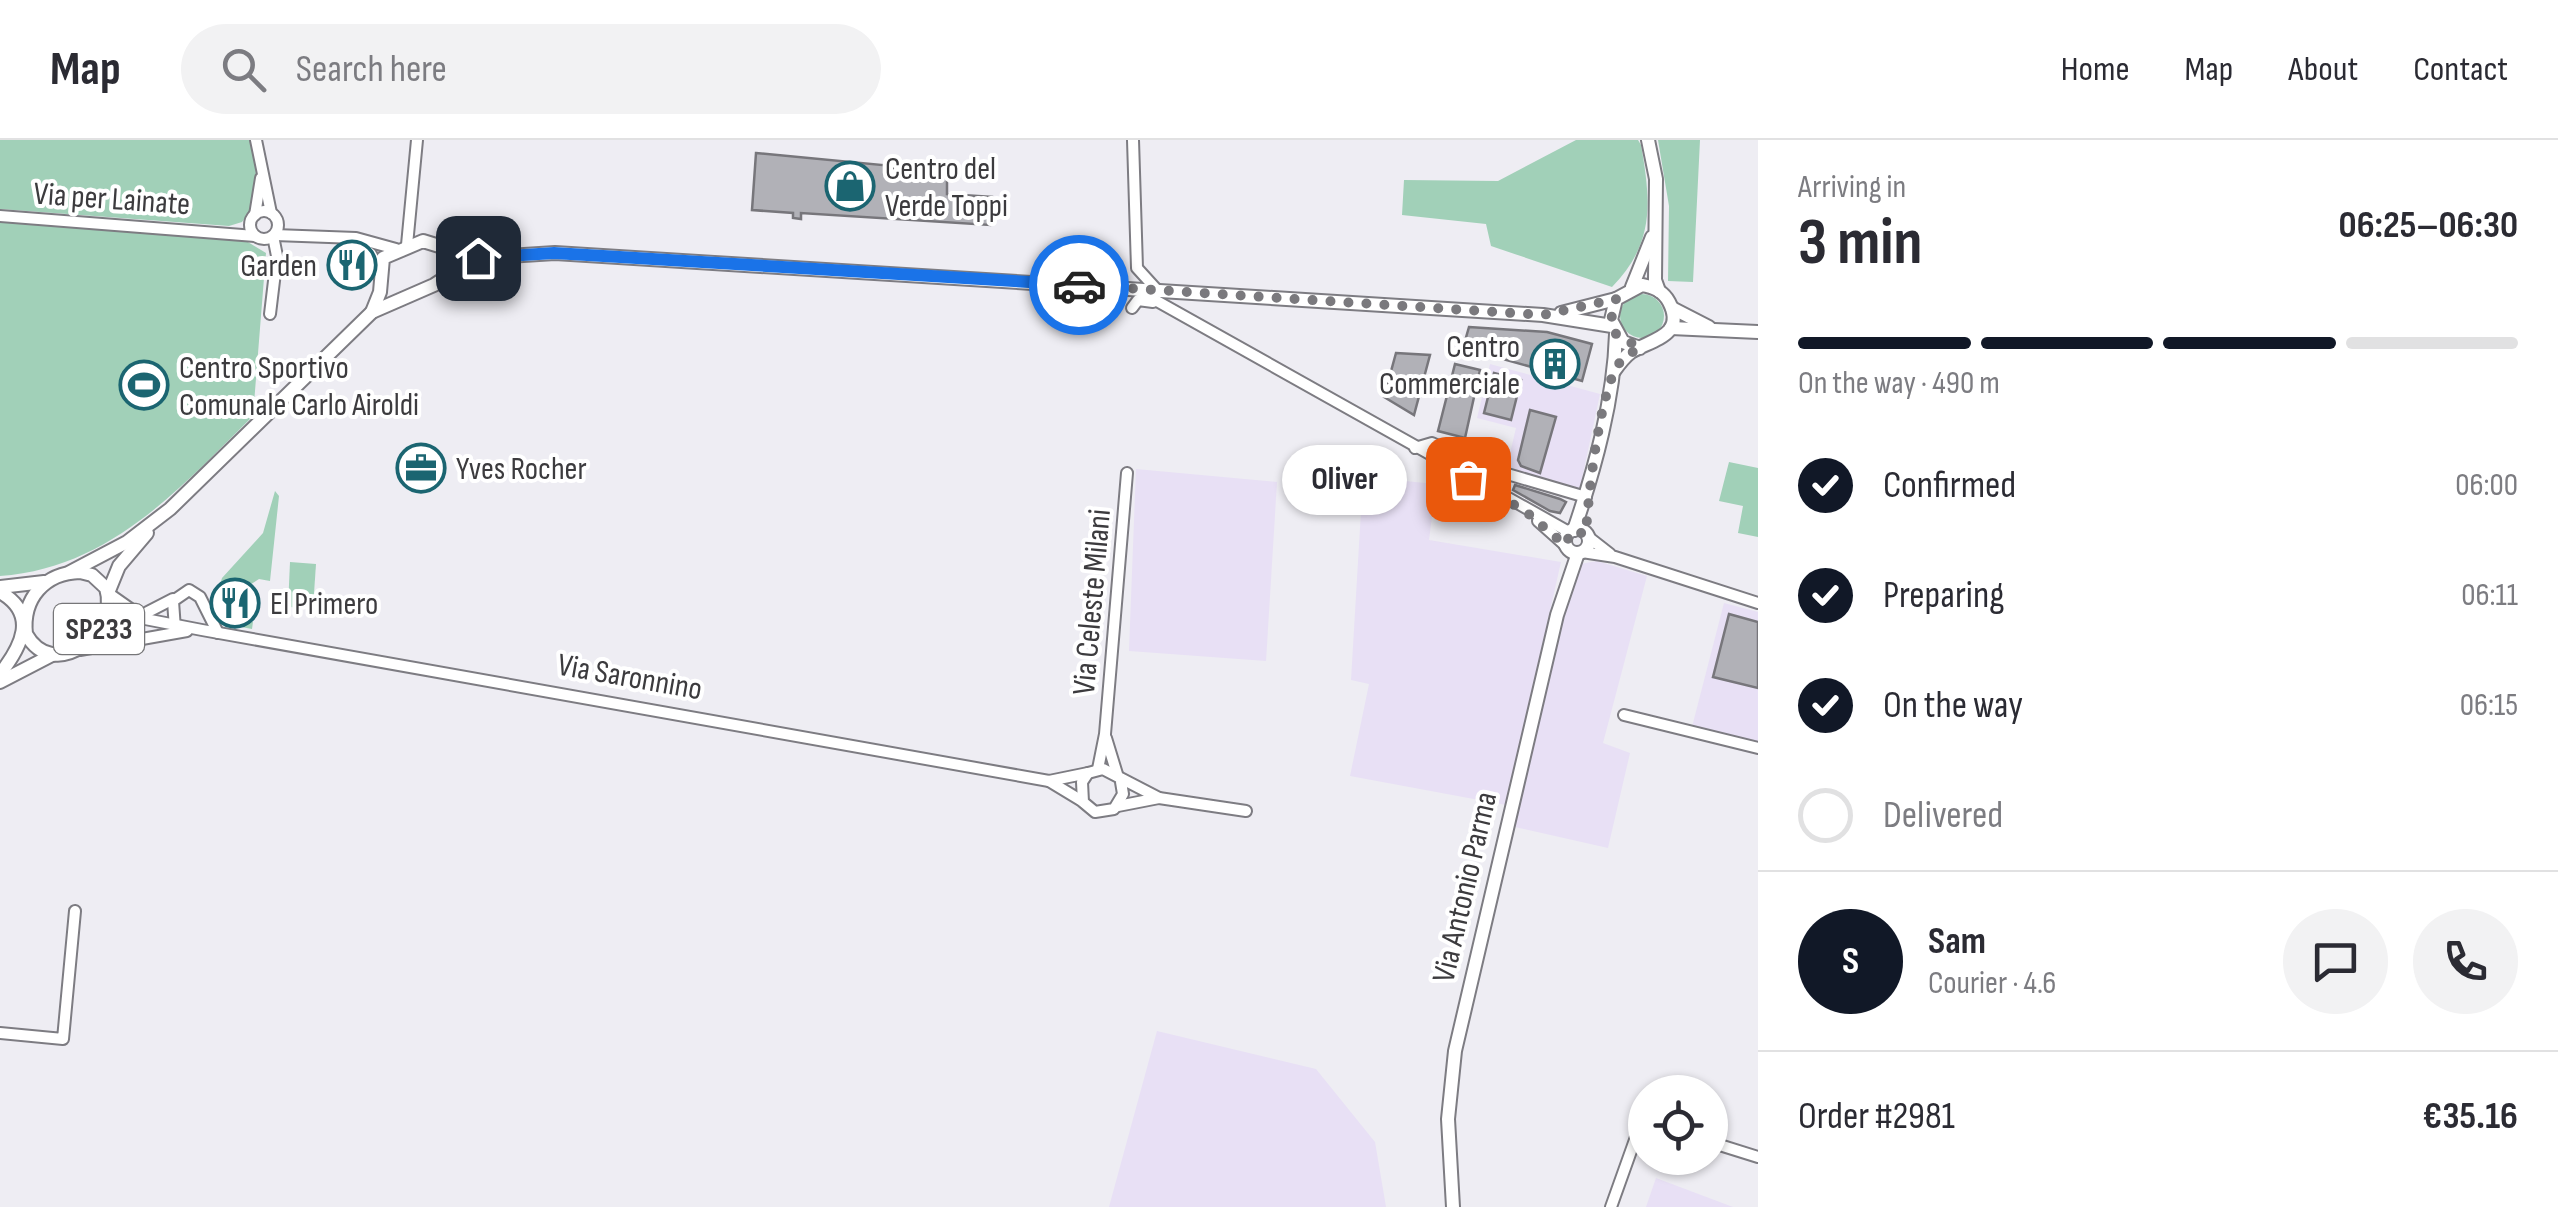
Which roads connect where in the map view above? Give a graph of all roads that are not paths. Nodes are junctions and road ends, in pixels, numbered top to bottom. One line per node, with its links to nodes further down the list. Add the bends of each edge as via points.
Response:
1 (256, 140): 5 (street)
2 (417, 140): 12 (street)
3 (1133, 140): 20 (street, via 1137,268)
4 (1648, 140): 8 (main road)
5 (262, 172): 7 (street); 10 (street)
6 (0, 216): 9 (street, Via per Lainate)
7 (253, 218): 9 (street, Via per Lainate); 10 (street); 10 (street, Via per Lainate)
8 (1655, 225): 17 (main road); 18 (main road)
9 (220, 230): 10 (street, Via per Lainate)
10 (269, 230): 11 (street, Via per Lainate); 25 (street)
11 (351, 238): 12 (street, Via per Lainate); 15 (street, via 371,254)
12 (401, 247): 13 (main road, SP233, via 423,241); 15 (main road, SP233, via 383,258)
13 (438, 248): 14 (main road, SP233); 16 (main road, via 445,262)
14 (478, 258): 16 (main road, SP233); 20 (main road, SP233, via 554,253 1134,288)
15 (380, 276): 19 (main road, via 392,294); 24 (main road, SP233)
16 (442, 277): 19 (main road, SP233)
17 (1632, 287): 18 (main road); 21 (main road, SP233)
18 (1659, 291): 23 (main road)
19 (403, 296): 24 (main road, SP233)
20 (1158, 297): 22 (street, via 1138,300); 26 (main road, SP233); 33 (street)
21 (1616, 299): 26 (main road, SP233); 29 (main road)
22 (1132, 308)
23 (1672, 308): 27 (main road); 28 (main road)
24 (372, 312): 36 (main road, SP233)
25 (270, 314)
26 (1543, 315): 29 (main road, SP233)
27 (1671, 328): 28 (main road); 31 (main road, via 1661,342)
28 (1712, 328): 30 (main road)
29 (1614, 330): 31 (main road, SP233); 32 (main road, Via Antonio Parma)
30 (1758, 332)
31 (1640, 348): 32 (main road)
32 (1614, 370): 35 (main road, Via Antonio Parma)
33 (1415, 448): 35 (street, via 1432,443 1488,468); 37 (street)
34 (1126, 473): 56 (street, Via Celeste Milani)
35 (1586, 496): 37 (main road, Via Antonio Parma)
36 (161, 516): 40 (main road, SP233); 44 (main road, SP233, via 119,566)
37 (1576, 535): 38 (main road); 39 (street); 42 (main road, Via Antonio Parma)
38 (1580, 553): 39 (street); 42 (main road, Via Antonio Parma)
39 (1615, 557): 46 (street)
40 (70, 572): 41 (main road, SP233); 44 (main road, SP233, via 92,575)
41 (46, 582): 43 (main road); 49 (main road, SP233, via 29,602)
42 (1564, 584): 70 (main road, Via Antonio Parma, via 1455,1050 1448,1119)
43 (0, 590): 49 (main road)
44 (108, 593): 48 (street, Via Saronnino); 52 (main road, SP233, via 104,621)
45 (174, 598): 47 (street, via 193,591); 48 (street); 50 (street)
46 (1758, 603)
47 (203, 605): 50 (street); 51 (street)
48 (137, 616): 50 (street, Via Saronnino)
49 (25, 627): 53 (main road, SP233, via 33,644); 54 (main road, SP233)
50 (180, 628): 51 (street, Via Saronnino); 52 (street, Via Saronnino)
51 (218, 633): 60 (street, Via Saronnino)
52 (80, 650): 53 (main road, SP233)
53 (54, 654): 54 (main road, SP233)
54 (0, 678)
55 (1624, 715): 57 (street)
56 (1105, 734): 58 (street); 59 (street)
57 (1758, 748)
58 (1093, 771): 59 (street, Via Saronnino); 60 (street, Via Saronnino); 62 (street, via 1080,789)
59 (1119, 778): 61 (street, Via Saronnino); 63 (street, via 1123,794)
60 (1048, 781): 62 (street, Via Saronnino)
61 (1159, 798): 63 (street, Via Saronnino); 64 (street, Via Saronnino)
62 (1083, 802): 63 (street, Via Saronnino, via 1103,813)
63 (1117, 806)
64 (1246, 811)
65 (75, 911): 66 (street, via 64,1039)
66 (0, 1033)
67 (1728, 1148): 68 (street)
68 (1758, 1157)
69 (1628, 1165): 71 (street)
70 (1453, 1207)
71 (1611, 1207)

